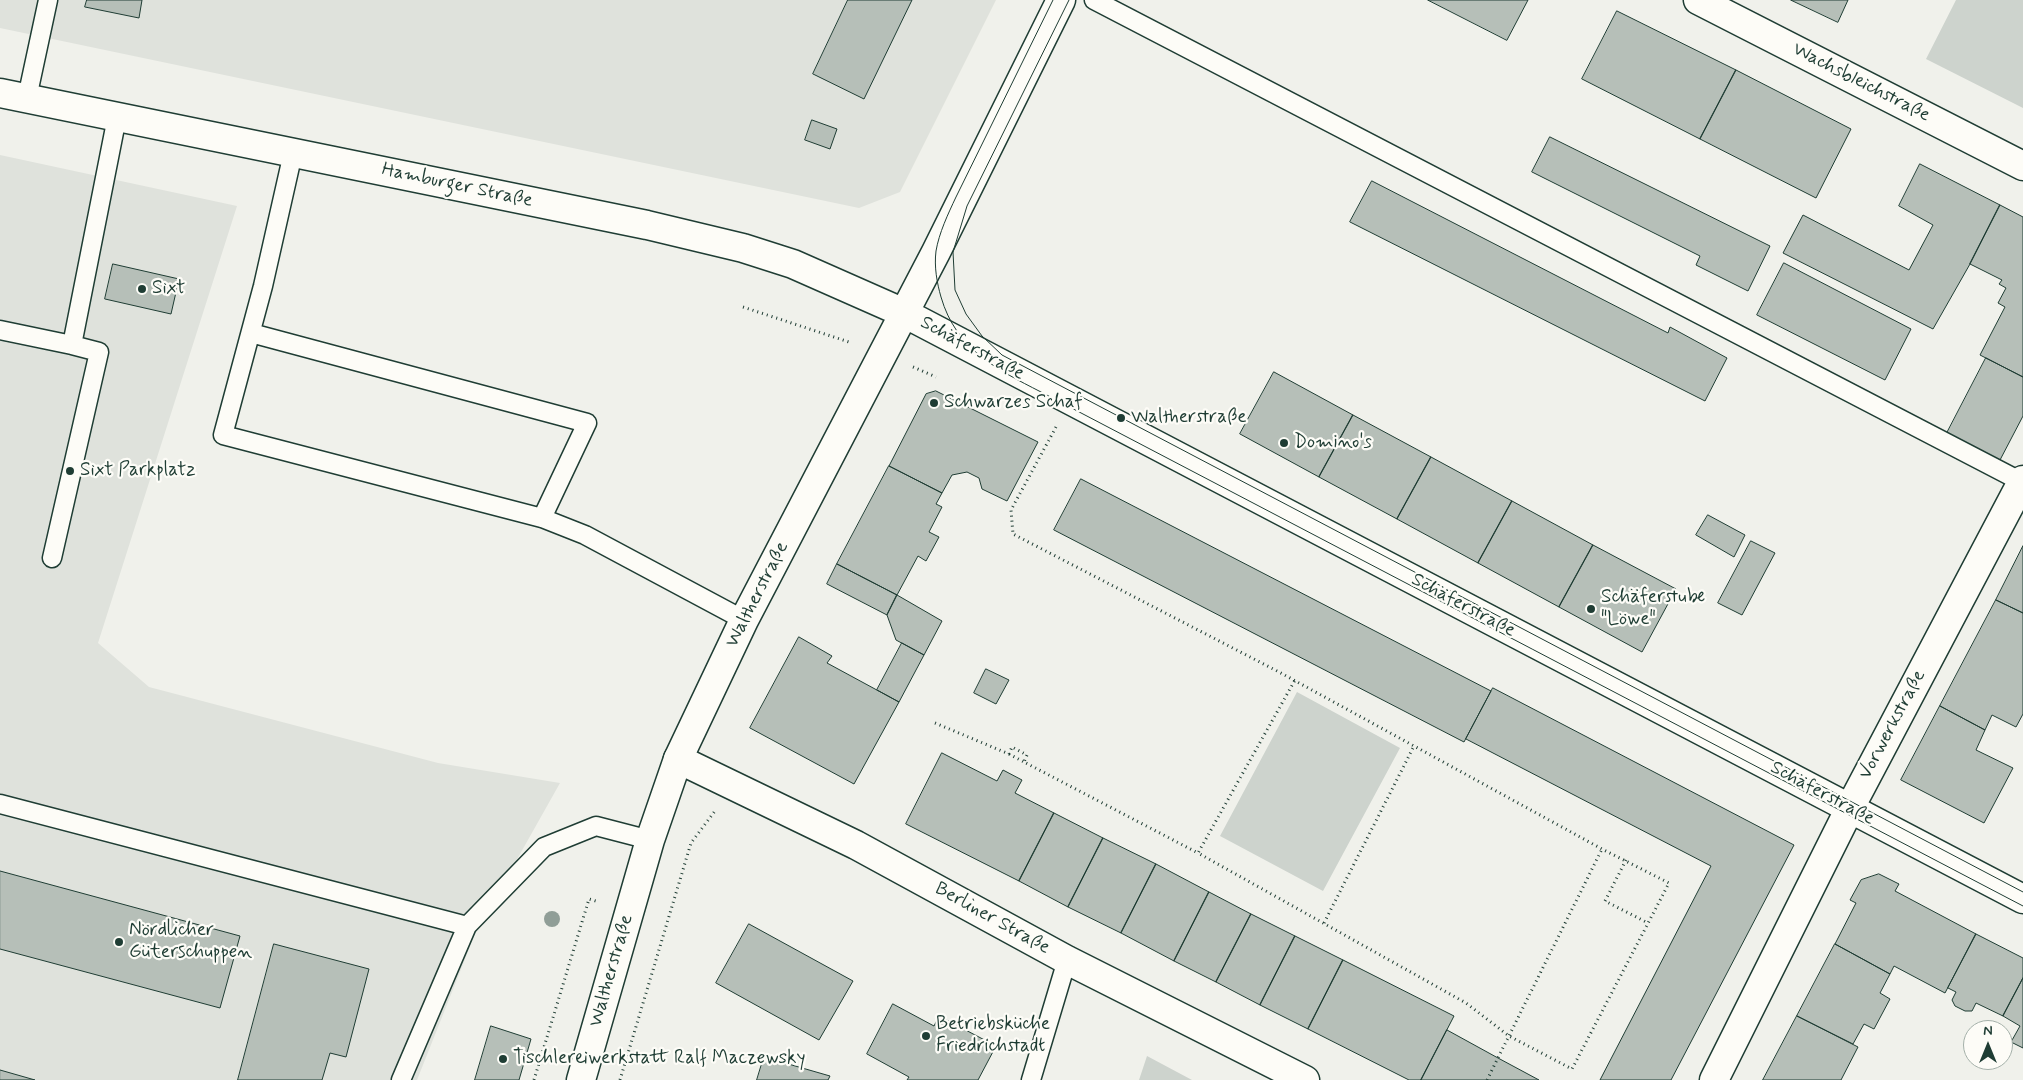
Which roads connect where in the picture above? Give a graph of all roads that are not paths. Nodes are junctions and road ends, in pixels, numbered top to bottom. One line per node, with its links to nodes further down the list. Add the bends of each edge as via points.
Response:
1 (48, 0): 6 (lane)
2 (1061, 0): 10 (street, Waltherstraße)
3 (1094, 0): 14 (lane)
4 (1698, 0): 9 (street, Wachsbleichstraße)
5 (0, 93): 6 (street, Hamburger Straße)
6 (27, 98): 7 (street, Hamburger Straße)
7 (118, 117): 8 (street, Hamburger Straße); 13 (lane)
8 (293, 153): 10 (street, Hamburger Straße, via 647,225 743,248 806,269); 12 (lane)
9 (2023, 166)
10 (904, 313): 17 (street, Waltherstraße); 20 (street, Schäferstraße)
11 (0, 330): 13 (lane)
12 (250, 333): 15 (lane, via 223,435); 15 (lane, via 587,424)
13 (72, 346): 16 (lane, via 99,352)
14 (2022, 480): 20 (street, Vorwerkstraße)
15 (542, 518): 17 (lane, via 585,536)
16 (52, 558)
17 (744, 620): 18 (street, Waltherstraße)
18 (678, 760): 21 (street, Waltherstraße); 24 (street, Berliner Straße, via 856,844)
19 (0, 804): 23 (lane)
20 (1850, 808): 22 (street, Schäferstraße); 29 (street, Vorwerkstraße)
21 (650, 840): 23 (lane, via 596,826 544,847); 26 (street, Waltherstraße)
22 (2023, 899)
23 (467, 926): 25 (lane)
24 (1067, 960): 27 (lane); 28 (street, Berliner Straße)
25 (401, 1080)
26 (581, 1080)
27 (1031, 1080)
28 (1305, 1080)
29 (1714, 1080)

